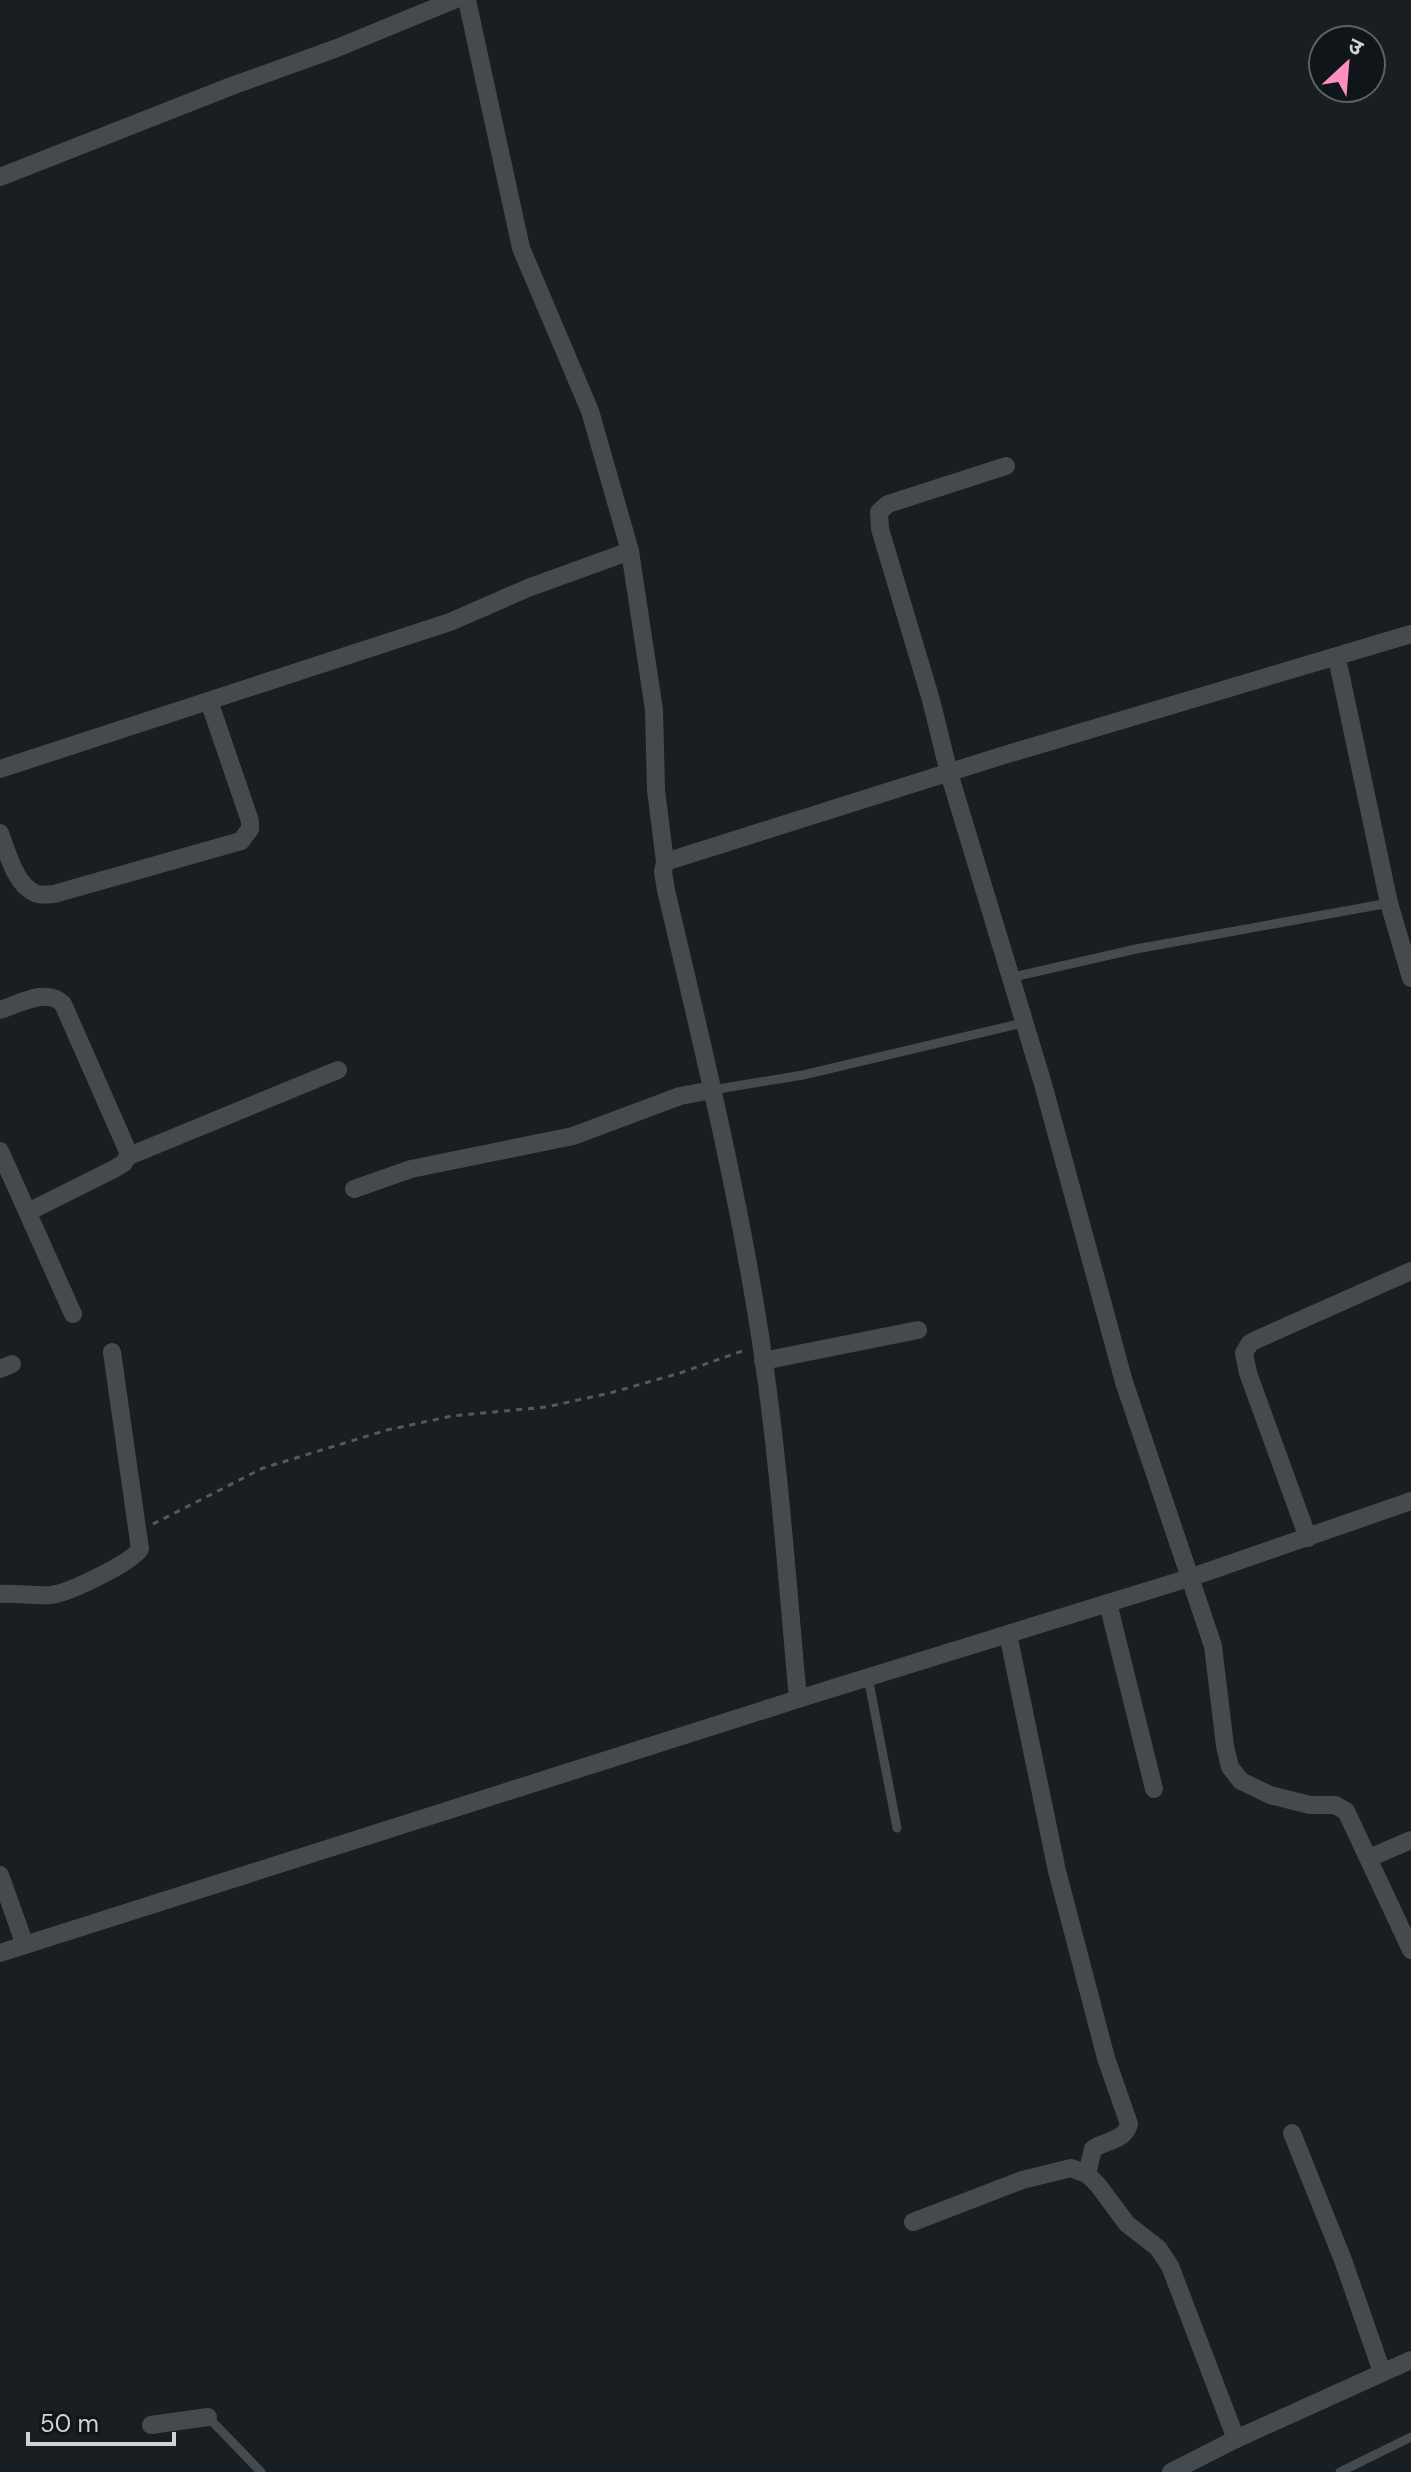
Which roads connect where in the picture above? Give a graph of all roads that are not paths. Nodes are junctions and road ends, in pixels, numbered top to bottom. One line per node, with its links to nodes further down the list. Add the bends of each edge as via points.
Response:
1 (454, 0): 3 (street)
2 (467, 0): 5 (street, via 521,248 590,411)
3 (0, 177)
4 (1006, 466): 10 (street, via 888,504 878,517)
5 (630, 551): 8 (street, via 450,622); 12 (street, via 654,710)
6 (1410, 637): 7 (street)
7 (1337, 658): 10 (street); 13 (street)
8 (209, 701): 9 (street); 11 (street, via 250,821 241,841 54,894 35,894 13,868)
9 (0, 769)
10 (949, 773): 12 (street); 14 (street)
11 (0, 833)
12 (665, 862): 19 (street, via 666,890)
13 (1389, 903): 14 (lane, via 1151,945); 15 (street)
14 (1009, 978): 17 (street)
15 (1411, 978)
16 (0, 1010): 21 (street, via 47,995 59,999)
17 (1023, 1023): 19 (lane, via 803,1075); 31 (street, via 1124,1382)
18 (338, 1070): 21 (street)
19 (712, 1090): 22 (street, via 680,1096 573,1136 411,1169); 28 (street)
20 (0, 1151): 23 (street)
21 (129, 1156): 23 (street, via 114,1169)
22 (354, 1189)
23 (28, 1212): 25 (street)
24 (1411, 1271): 30 (street, via 1258,1339 1244,1353)
25 (73, 1314)
26 (918, 1330): 28 (street)
27 (112, 1352): 32 (street, via 142,1546 136,1556 80,1587 50,1595)
28 (762, 1353): 36 (street)
29 (1411, 1501): 30 (street)
30 (1308, 1538): 31 (street)
31 (1189, 1578): 33 (street); 40 (street, via 1213,1646 1230,1767 1241,1781 1270,1795 1346,1811)
32 (0, 1594)
33 (1108, 1603): 34 (street); 37 (street)
34 (1008, 1634): 35 (street); 46 (street, via 1057,1871 1106,2058 1129,2124 1122,2137 1093,2149)
35 (868, 1677): 36 (street); 38 (lane)
36 (798, 1699): 42 (street)
37 (1154, 1789)
38 (897, 1828)
39 (1411, 1840): 40 (street)
40 (1369, 1858): 43 (street)
41 (0, 1875): 42 (street)
42 (25, 1945): 44 (street)
43 (1411, 1950)
44 (0, 1953)
45 (1292, 2133): 49 (street)
46 (1087, 2174): 47 (street, via 1058,2169); 53 (street, via 1170,2266)
47 (913, 2222)
48 (1411, 2360): 49 (street)
49 (1382, 2372): 53 (street)
50 (208, 2417): 51 (street); 54 (lane)
51 (151, 2425)
52 (1411, 2437): 56 (lane)
53 (1236, 2439): 55 (street)
54 (261, 2472)
55 (1171, 2472)
56 (1340, 2472)

